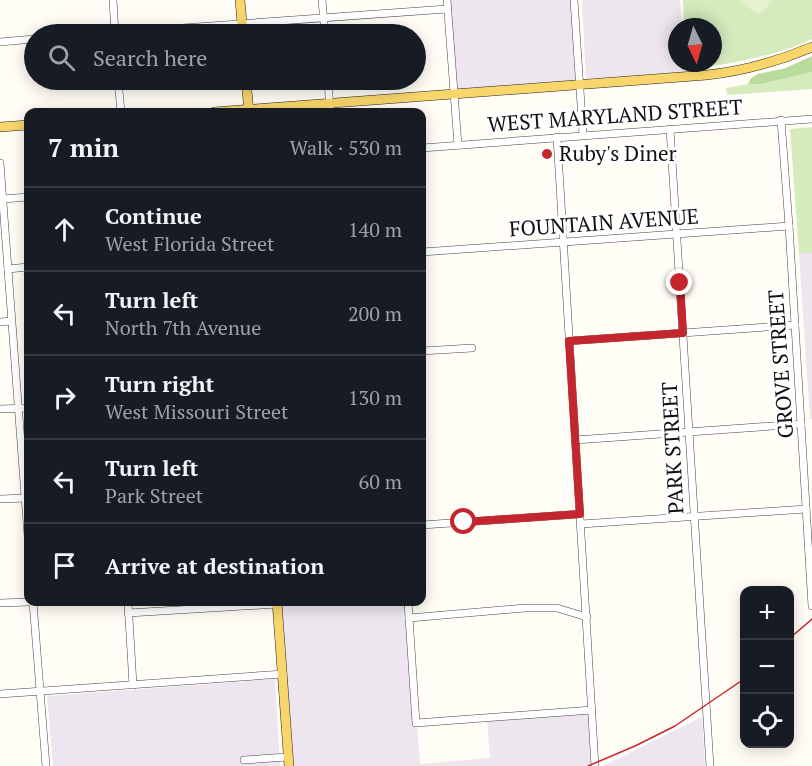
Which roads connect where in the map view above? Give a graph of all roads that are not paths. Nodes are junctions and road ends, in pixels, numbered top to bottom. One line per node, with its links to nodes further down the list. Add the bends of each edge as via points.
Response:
1 (113, 0): 8 (street)
2 (240, 0): 9 (main road)
3 (322, 0): 7 (street)
4 (447, 0): 6 (street)
5 (574, 0): 15 (street)
6 (447, 9): 7 (street); 19 (street)
7 (323, 18): 10 (street); 11 (street)
8 (114, 24)
9 (242, 24)
10 (279, 24)
11 (324, 24)
12 (24, 40): 13 (street)
13 (0, 42)
14 (812, 47): 15 (main road, via 720,74)
15 (579, 85): 19 (main road); 28 (street)
16 (119, 90): 20 (street)
17 (247, 90): 21 (main road)
18 (329, 90): 22 (street)
19 (454, 94): 22 (main road); 30 (street)
20 (121, 108)
21 (249, 108)
22 (330, 108)
23 (812, 118): 24 (street, WEST MARYLAND STREET)
24 (781, 120): 27 (street, WEST MARYLAND STREET); 35 (street, GROVE STREET)
25 (24, 125): 26 (main road)
26 (0, 127)
27 (670, 129): 28 (street, WEST MARYLAND STREET); 37 (street, PARK STREET)
28 (582, 135): 29 (street, WEST MARYLAND STREET)
29 (557, 137): 30 (street, WEST MARYLAND STREET); 38 (street)
30 (458, 145): 31 (street, WEST MARYLAND STREET)
31 (426, 148)
32 (0, 163): 34 (street)
33 (24, 197): 34 (street)
34 (3, 199): 36 (street)
35 (789, 226): 37 (street, FOUNTAIN AVENUE); 44 (street, GROVE STREET)
36 (2, 228): 41 (street)
37 (676, 234): 38 (street, FOUNTAIN AVENUE); 45 (street, PARK STREET)
38 (563, 242): 39 (street, FOUNTAIN AVENUE); 46 (street)
39 (426, 252)
40 (24, 267): 41 (street)
41 (8, 269): 42 (street)
42 (11, 321): 43 (street); 49 (street)
43 (0, 322)
44 (795, 325): 45 (street); 52 (street, GROVE STREET)
45 (683, 333): 46 (street); 53 (street, PARK STREET)
46 (569, 341): 54 (street)
47 (472, 348): 48 (street)
48 (426, 351)
49 (19, 408): 50 (street); 51 (street); 55 (street)
50 (24, 408)
51 (0, 410)
52 (801, 424): 53 (street); 56 (street, GROVE STREET)
53 (689, 432): 54 (street); 61 (street, PARK STREET)
54 (575, 440): 60 (street)
55 (24, 452)
56 (808, 471): 59 (street, GROVE STREET)
57 (24, 498): 58 (street)
58 (0, 499)
59 (806, 509): 61 (street); 71 (street, GROVE STREET)
60 (580, 514): 62 (street); 63 (street)
61 (694, 516): 62 (street); 84 (street, PARK STREET)
62 (581, 524): 73 (street)
63 (426, 525)
64 (24, 602): 65 (street)
65 (0, 603)
66 (31, 606): 77 (street)
67 (128, 606): 72 (street)
68 (232, 606): 72 (street)
69 (277, 606): 75 (main road)
70 (408, 606): 74 (street)
71 (812, 606)
72 (128, 613): 76 (street)
73 (587, 617): 74 (street, via 557,608); 79 (street)
74 (409, 618): 79 (street, via 416,723)
75 (283, 674): 76 (street); 81 (main road)
76 (133, 685): 77 (street)
77 (40, 692): 78 (street); 82 (street)
78 (0, 694)
79 (592, 710): 83 (street)
80 (244, 760): 81 (street)
81 (289, 761)
82 (46, 766)
83 (595, 766)
84 (710, 766)

